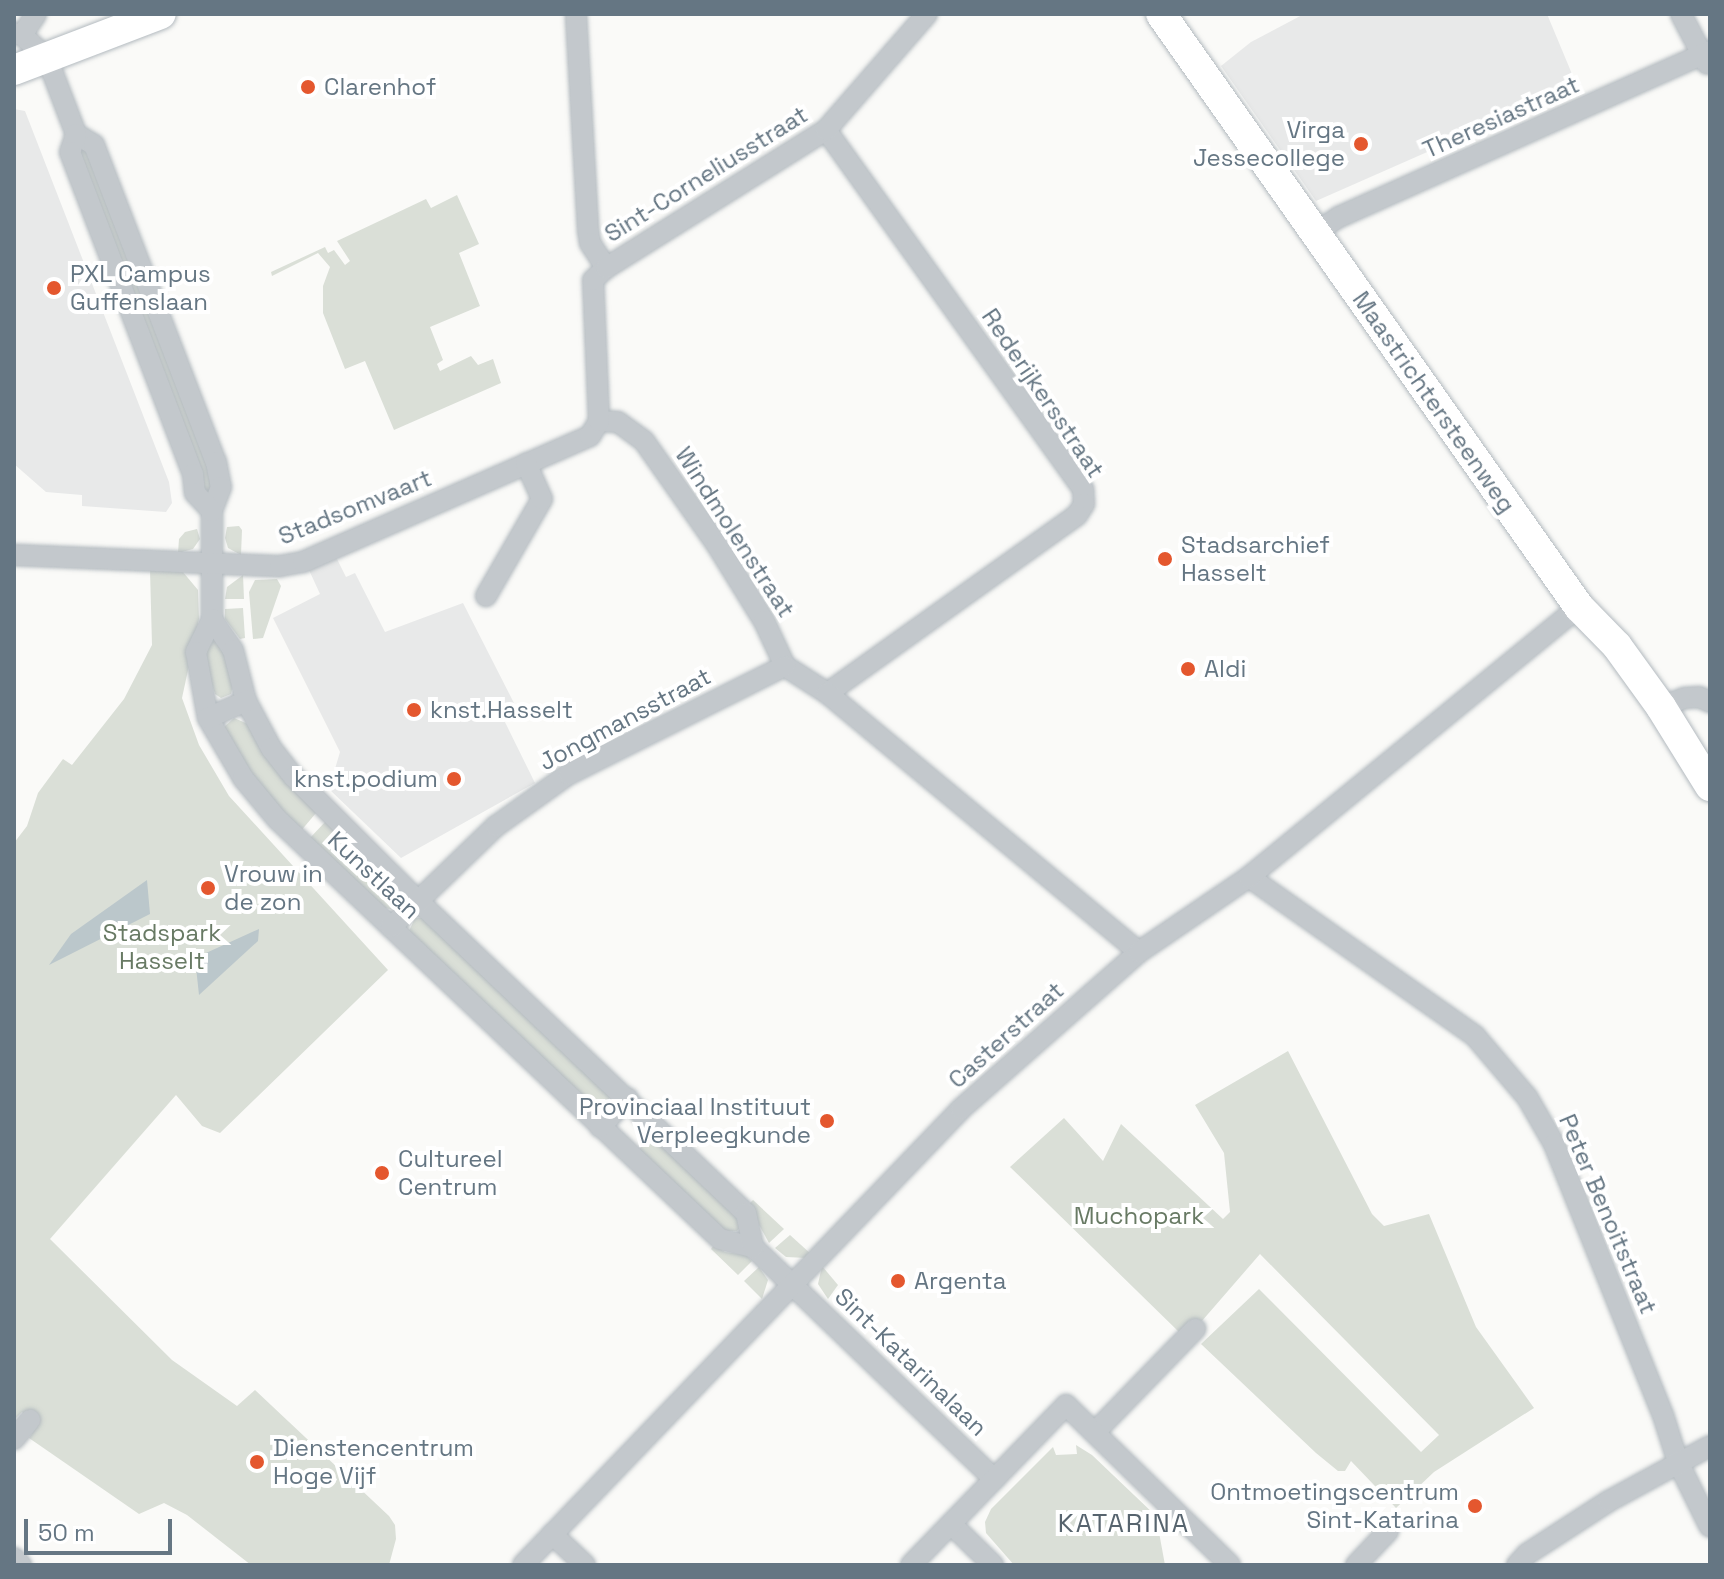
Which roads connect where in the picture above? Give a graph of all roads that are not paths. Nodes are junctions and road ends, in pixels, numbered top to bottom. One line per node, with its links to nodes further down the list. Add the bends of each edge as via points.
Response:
1 (36, 14): 7 (street)
2 (161, 14): 8 (main road)
3 (576, 14): 13 (street, via 588,230)
4 (927, 14): 11 (street, Sint-Corneliusstraat)
5 (1161, 14): 12 (main road, Maastrichtersteenweg)
6 (1681, 14): 9 (street)
7 (18, 34): 8 (street)
8 (47, 58): 10 (main road); 17 (street, Kunstlaan, via 76,134 70,152 193,474 195,493 212,511)
9 (1707, 58): 12 (street, Theresiastraat, via 1339,217)
10 (14, 70)
11 (826, 130): 13 (street, Sint-Corneliusstraat); 22 (street, Rederijkersstraat, via 1083,489 1084,504 1077,515)
12 (1315, 233): 19 (main road, Maastrichtersteenweg)
13 (606, 268): 14 (street, via 593,280 592,289)
14 (599, 421): 15 (street, Stadsomvaart, via 590,436); 21 (street, Windmolenstraat, via 618,422 644,441 717,545)
15 (526, 463): 17 (street, Stadsomvaart, via 303,562); 18 (street, via 542,499)
16 (14, 555): 17 (street, Stadsomvaart)
17 (213, 564): 20 (street, Kunstlaan)
18 (486, 596)
19 (1579, 607): 25 (main road, Maastrichtersteenweg, via 1617,646); 28 (street, Casterstraat)
20 (212, 619): 23 (street, Kunstlaan, via 233,650); 26 (street, Kunstlaan, via 196,652)
21 (785, 666): 22 (street); 29 (street, Jongmansstraat, via 569,774 496,826)
22 (827, 693): 31 (street)
23 (246, 701): 26 (street); 29 (street, Kunstlaan, via 294,777)
24 (1710, 702): 25 (street, via 1685,698)
25 (1661, 707): 27 (main road, Maastrichtersteenweg)
26 (208, 718): 30 (street, Kunstlaan, via 269,811)
27 (1710, 786)
28 (1249, 877): 31 (street, Casterstraat); 41 (street, Peter Benoitstraat, via 1475,1036 1527,1097 1554,1144)
29 (417, 900): 30 (street, Jongmansstraat); 32 (street, Kunstlaan)
30 (391, 927): 33 (street, Kunstlaan)
31 (1139, 952): 35 (street, Casterstraat, via 961,1109)
32 (628, 1098): 33 (street); 34 (street, Kunstlaan, via 746,1213)
33 (600, 1127): 34 (street, Kunstlaan, via 720,1239)
34 (753, 1247): 35 (street, Kunstlaan)
35 (791, 1283): 42 (street, Sint-Katarinalaan); 46 (street, Casterstraat)
36 (1195, 1329): 38 (street)
37 (30, 1420): 39 (street)
38 (1095, 1432): 42 (street, via 1066,1405); 48 (street)
39 (14, 1439)
40 (1710, 1446): 41 (street)
41 (1678, 1462): 44 (street, Peter Benoitstraat); 55 (street, via 1609,1501)
42 (994, 1479): 43 (street)
43 (951, 1524): 52 (street); 53 (street)
44 (1710, 1527)
45 (1388, 1531): 54 (street)
46 (552, 1534): 50 (street, Casterstraat); 51 (street)
47 (14, 1558): 49 (street)
48 (1219, 1561)
49 (21, 1565)
50 (523, 1565)
51 (585, 1565)
52 (911, 1565)
53 (993, 1565)
54 (1356, 1565)
55 (1517, 1565)

